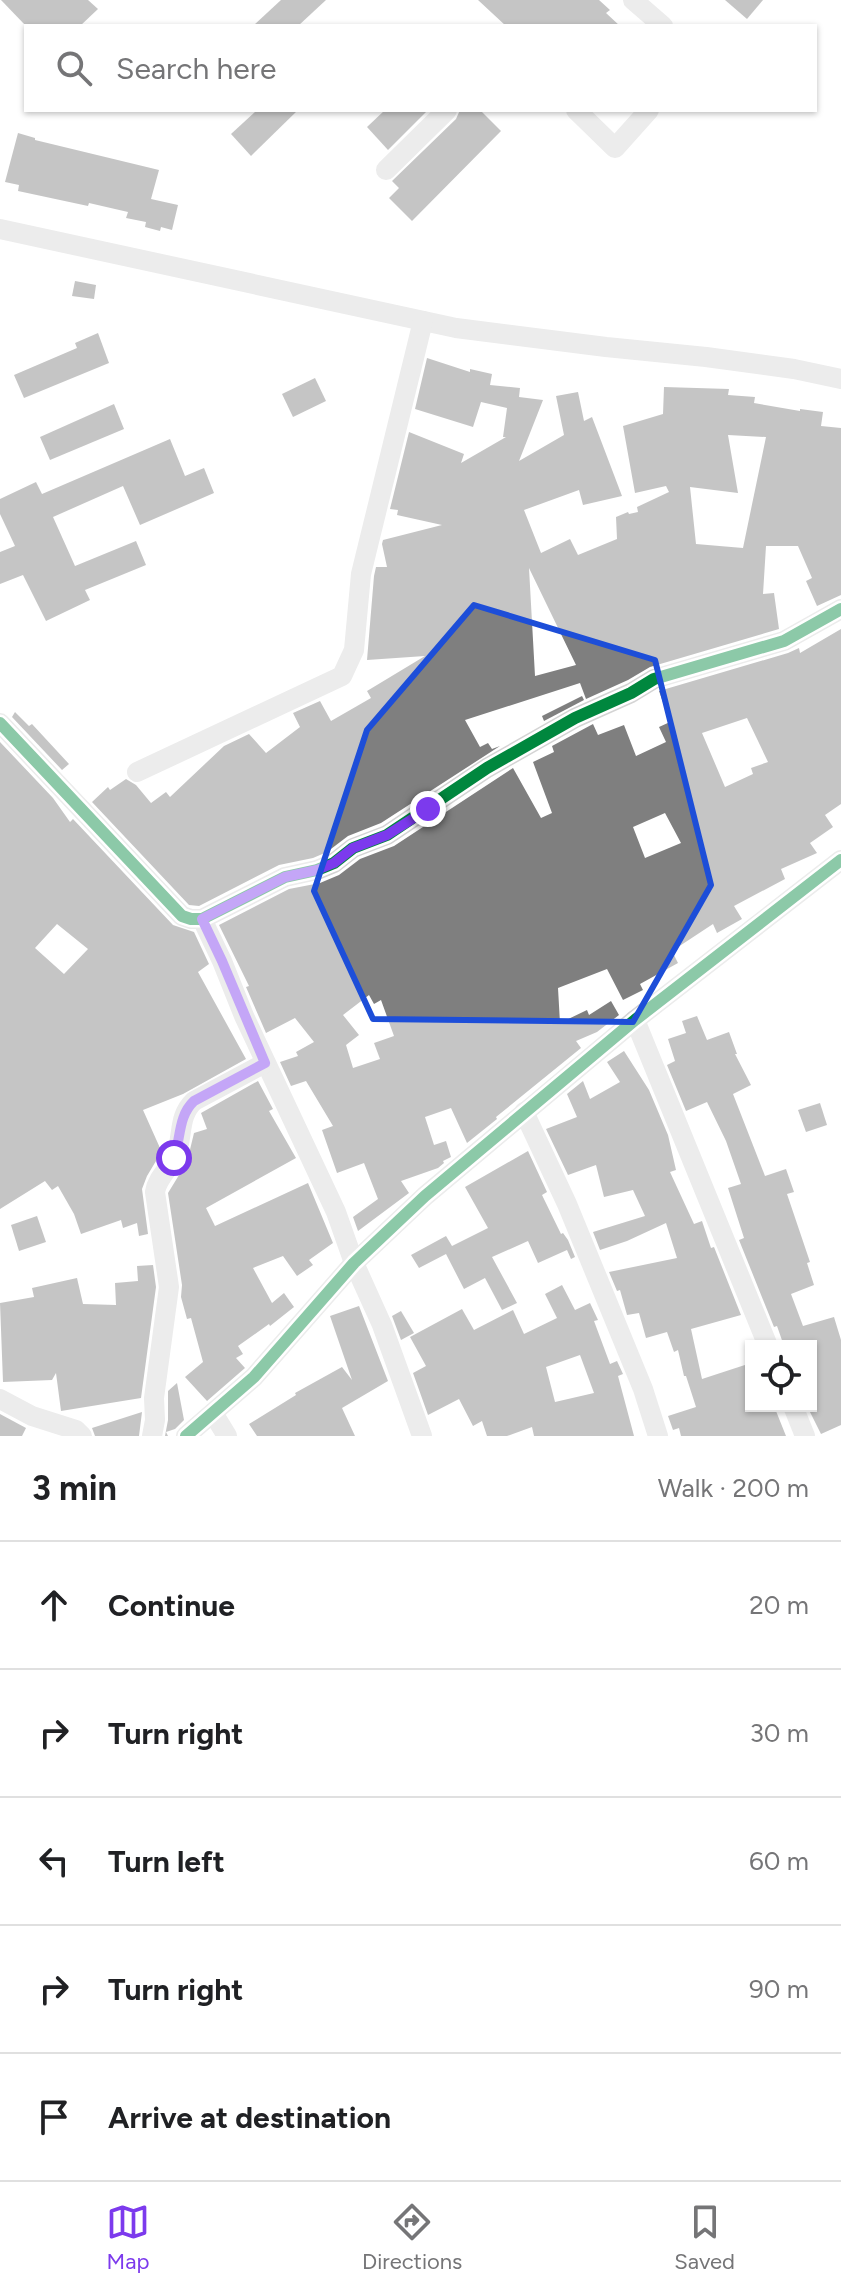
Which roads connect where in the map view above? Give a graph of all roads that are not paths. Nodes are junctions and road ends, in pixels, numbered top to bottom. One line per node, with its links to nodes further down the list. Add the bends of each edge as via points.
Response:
1 (633, 0): 2 (street)
2 (661, 24)
3 (445, 112): 6 (street)
4 (578, 112): 5 (street, via 615,148)
5 (647, 112)
6 (386, 170)
7 (0, 229): 8 (street)
8 (423, 321): 9 (street); 12 (street, via 361,574 354,650 342,676)
9 (841, 379)
10 (841, 609): 14 (street, via 784,641 654,679 487,768 387,835)
11 (0, 723): 14 (street, via 182,916)
12 (137, 772)
13 (841, 860): 15 (street)
14 (202, 919): 16 (street)
15 (635, 1020): 17 (street); 19 (street)
16 (265, 1063): 18 (street, via 336,1212); 24 (street, via 189,1106 174,1158 156,1185 169,1287)
17 (524, 1112): 18 (street); 28 (street, via 567,1204)
18 (354, 1263): 22 (street, via 254,1377); 27 (street)
19 (766, 1340)
20 (0, 1399): 23 (street)
21 (795, 1412): 29 (street)
22 (213, 1413): 25 (street); 26 (street)
23 (82, 1436)
24 (152, 1436)
25 (186, 1436)
26 (227, 1436)
27 (422, 1436)
28 (658, 1436)
29 (805, 1436)

